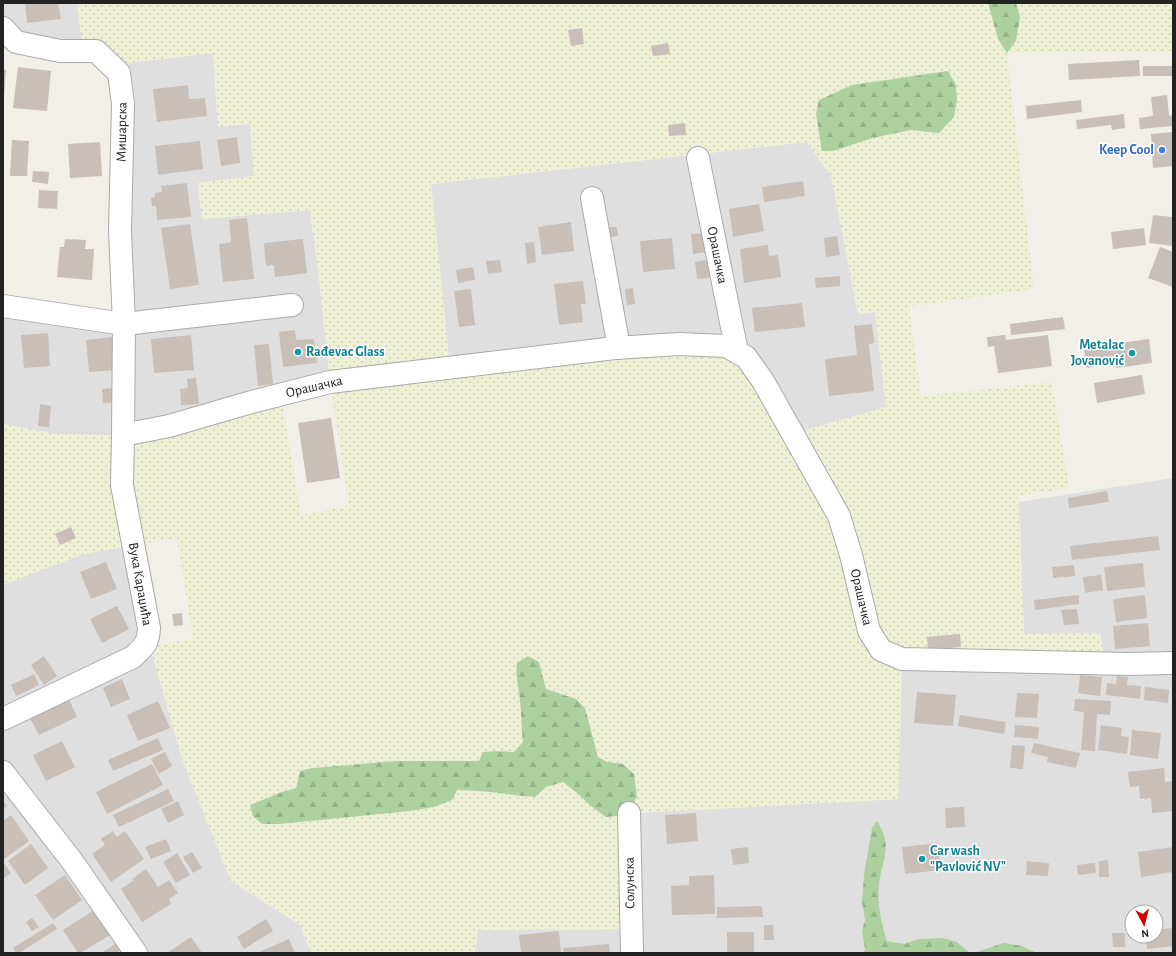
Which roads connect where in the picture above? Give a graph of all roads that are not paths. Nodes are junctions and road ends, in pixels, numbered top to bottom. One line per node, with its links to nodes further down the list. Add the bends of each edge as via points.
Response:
1 (3, 28): 6 (street, Мишарска, via 16,42 60,51 96,51 119,73 124,104 120,231)
2 (698, 158): 8 (street, Орашачка)
3 (592, 198): 7 (street)
4 (292, 305): 6 (street)
5 (3, 306): 6 (street)
6 (124, 324): 9 (street)
7 (619, 348): 8 (street, Орашачка, via 679,344 726,346); 9 (street, Орашачка, via 330,382 169,426)
8 (737, 352): 10 (street, Орашачка, via 746,357 763,381 839,516 869,631 881,650 902,659)
9 (123, 435): 11 (street, Вука Караџића, via 122,485 149,628 148,639 133,657)
10 (1173, 663)
11 (3, 719)
12 (3, 772): 14 (street, via 72,862)
13 (629, 813): 15 (street, Солунска)
14 (136, 953)
15 (632, 953)

